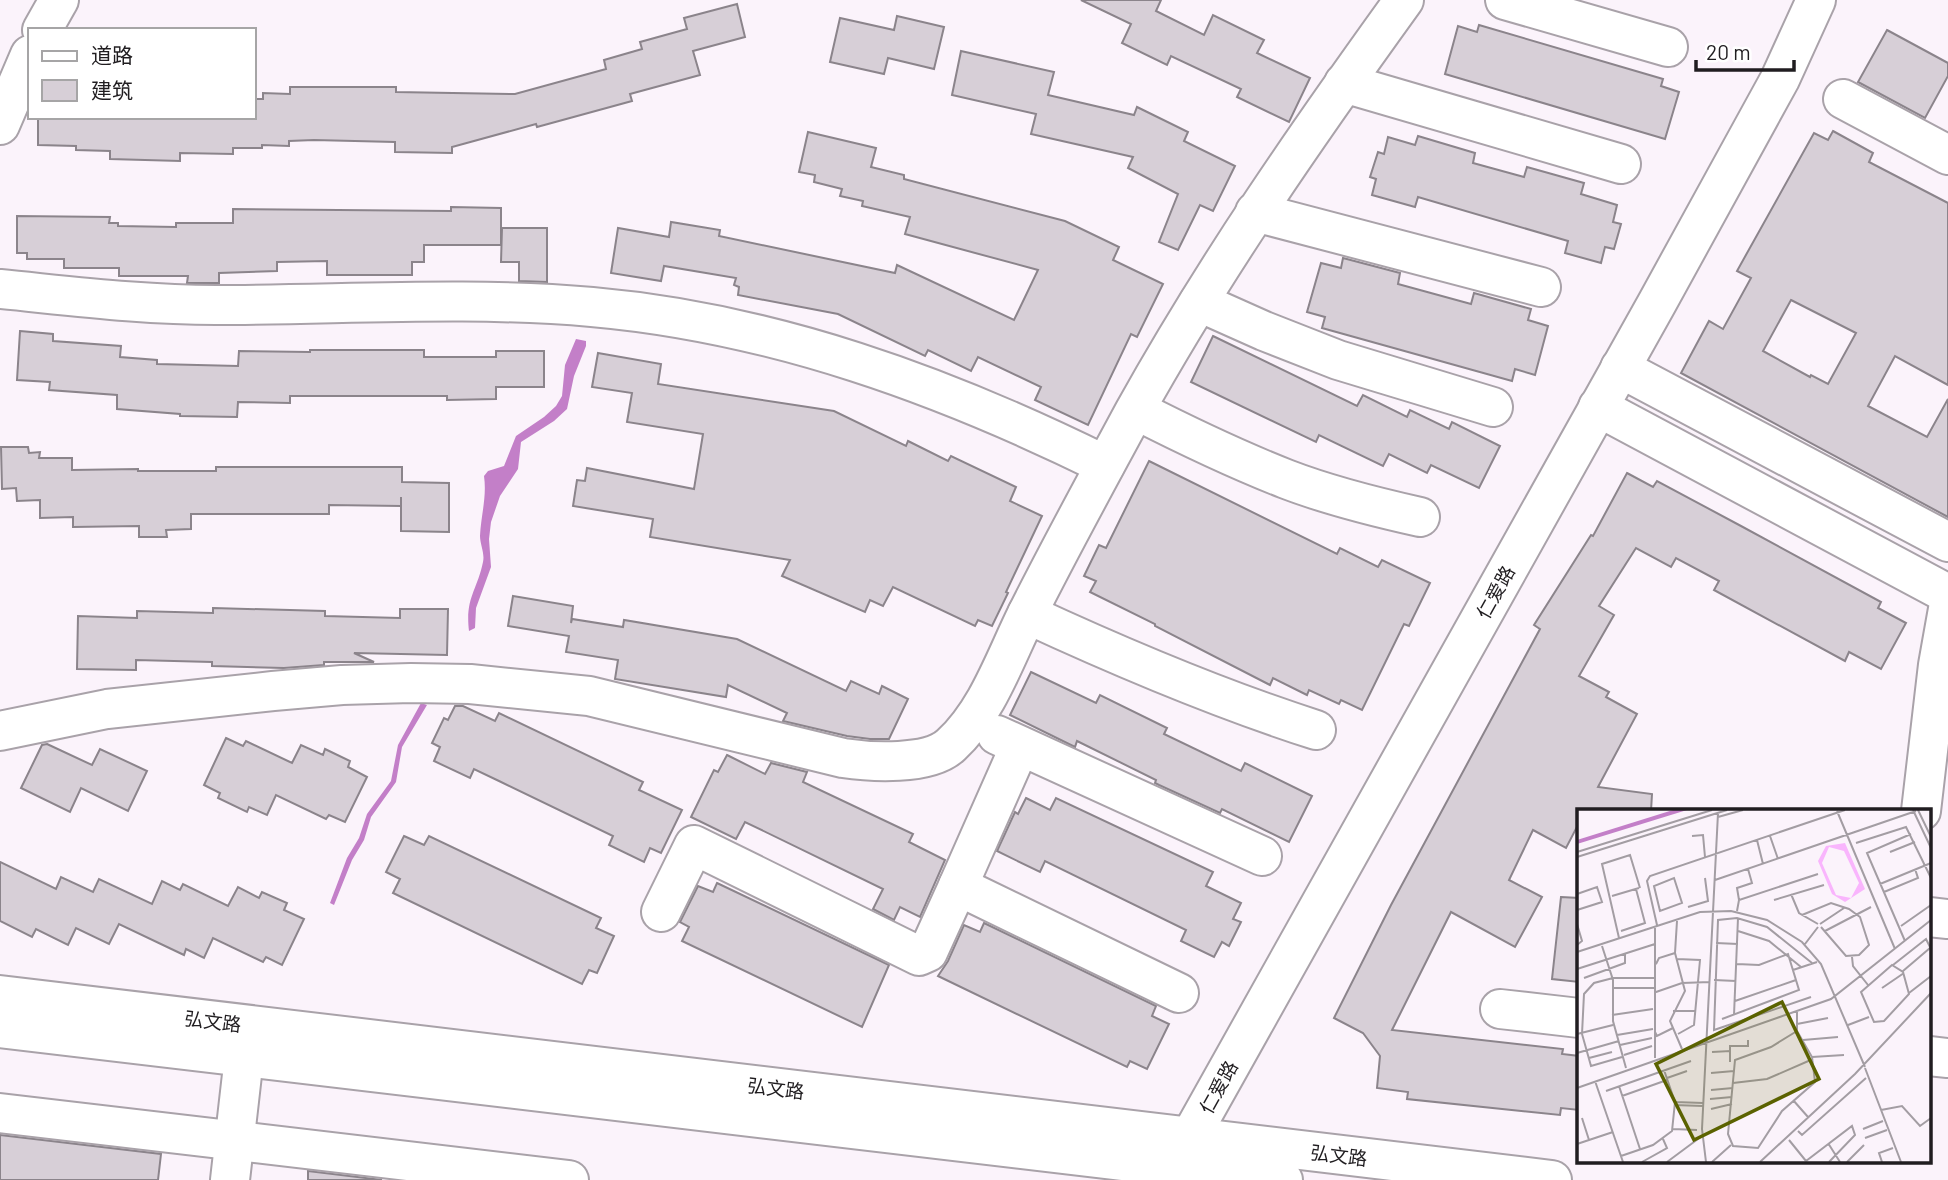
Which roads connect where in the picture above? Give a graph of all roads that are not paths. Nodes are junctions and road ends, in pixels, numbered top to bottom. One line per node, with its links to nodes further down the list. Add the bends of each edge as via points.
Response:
1 (59, 0): 5 (street)
2 (1404, 0): 8 (street)
3 (1505, 0): 6 (street)
4 (1816, 0): 17 (street, 仁爱路, via 1780,79)
5 (43, 28)
6 (1668, 47)
7 (28, 60): 10 (street)
8 (1344, 83): 12 (street); 13 (street)
9 (1843, 99): 11 (street)
10 (0, 125)
11 (1948, 155)
12 (1621, 164)
13 (1255, 212): 14 (street); 16 (street)
14 (1541, 287)
15 (0, 289): 21 (street, via 131,302 531,302 657,314 781,339 872,366 973,403)
16 (1199, 302): 18 (street, via 1338,360); 20 (street)
17 (1620, 368): 19 (street, 仁爱路); 23 (street)
18 (1493, 407)
19 (1598, 407): 24 (street); 47 (street, 仁爱路)
20 (1136, 410): 21 (street); 22 (street, via 1288,480)
21 (1105, 465): 26 (street)
22 (1420, 517)
23 (1948, 542)
24 (1948, 594)
25 (1948, 610): 31 (street)
26 (1027, 614): 27 (street); 28 (street, via 1185,684)
27 (971, 723): 29 (street, via 949,748 901,761 872,762 589,696 411,683 342,685 107,709); 30 (street)
28 (1316, 730)
29 (0, 731)
30 (1020, 746): 32 (street); 33 (street)
31 (1921, 809)
32 (1262, 856)
33 (958, 886): 34 (street, via 928,951 919,956 694,845); 37 (street)
34 (661, 912)
35 (1930, 917): 36 (street)
36 (1948, 919)
37 (1179, 993)
38 (0, 995): 47 (street, 弘文路)
39 (1500, 1009): 40 (street)
40 (1577, 1018)
41 (0, 1027): 43 (street, 弘文路)
42 (1930, 1056): 44 (street)
43 (244, 1057): 46 (street); 47 (street, 弘文路)
44 (1948, 1058)
45 (0, 1113): 46 (street)
46 (235, 1141): 48 (street); 49 (street)
47 (1176, 1161): 50 (street, 弘文路); 51 (street, 弘文路)
48 (230, 1180)
49 (569, 1180)
50 (1283, 1180)
51 (1552, 1180)

